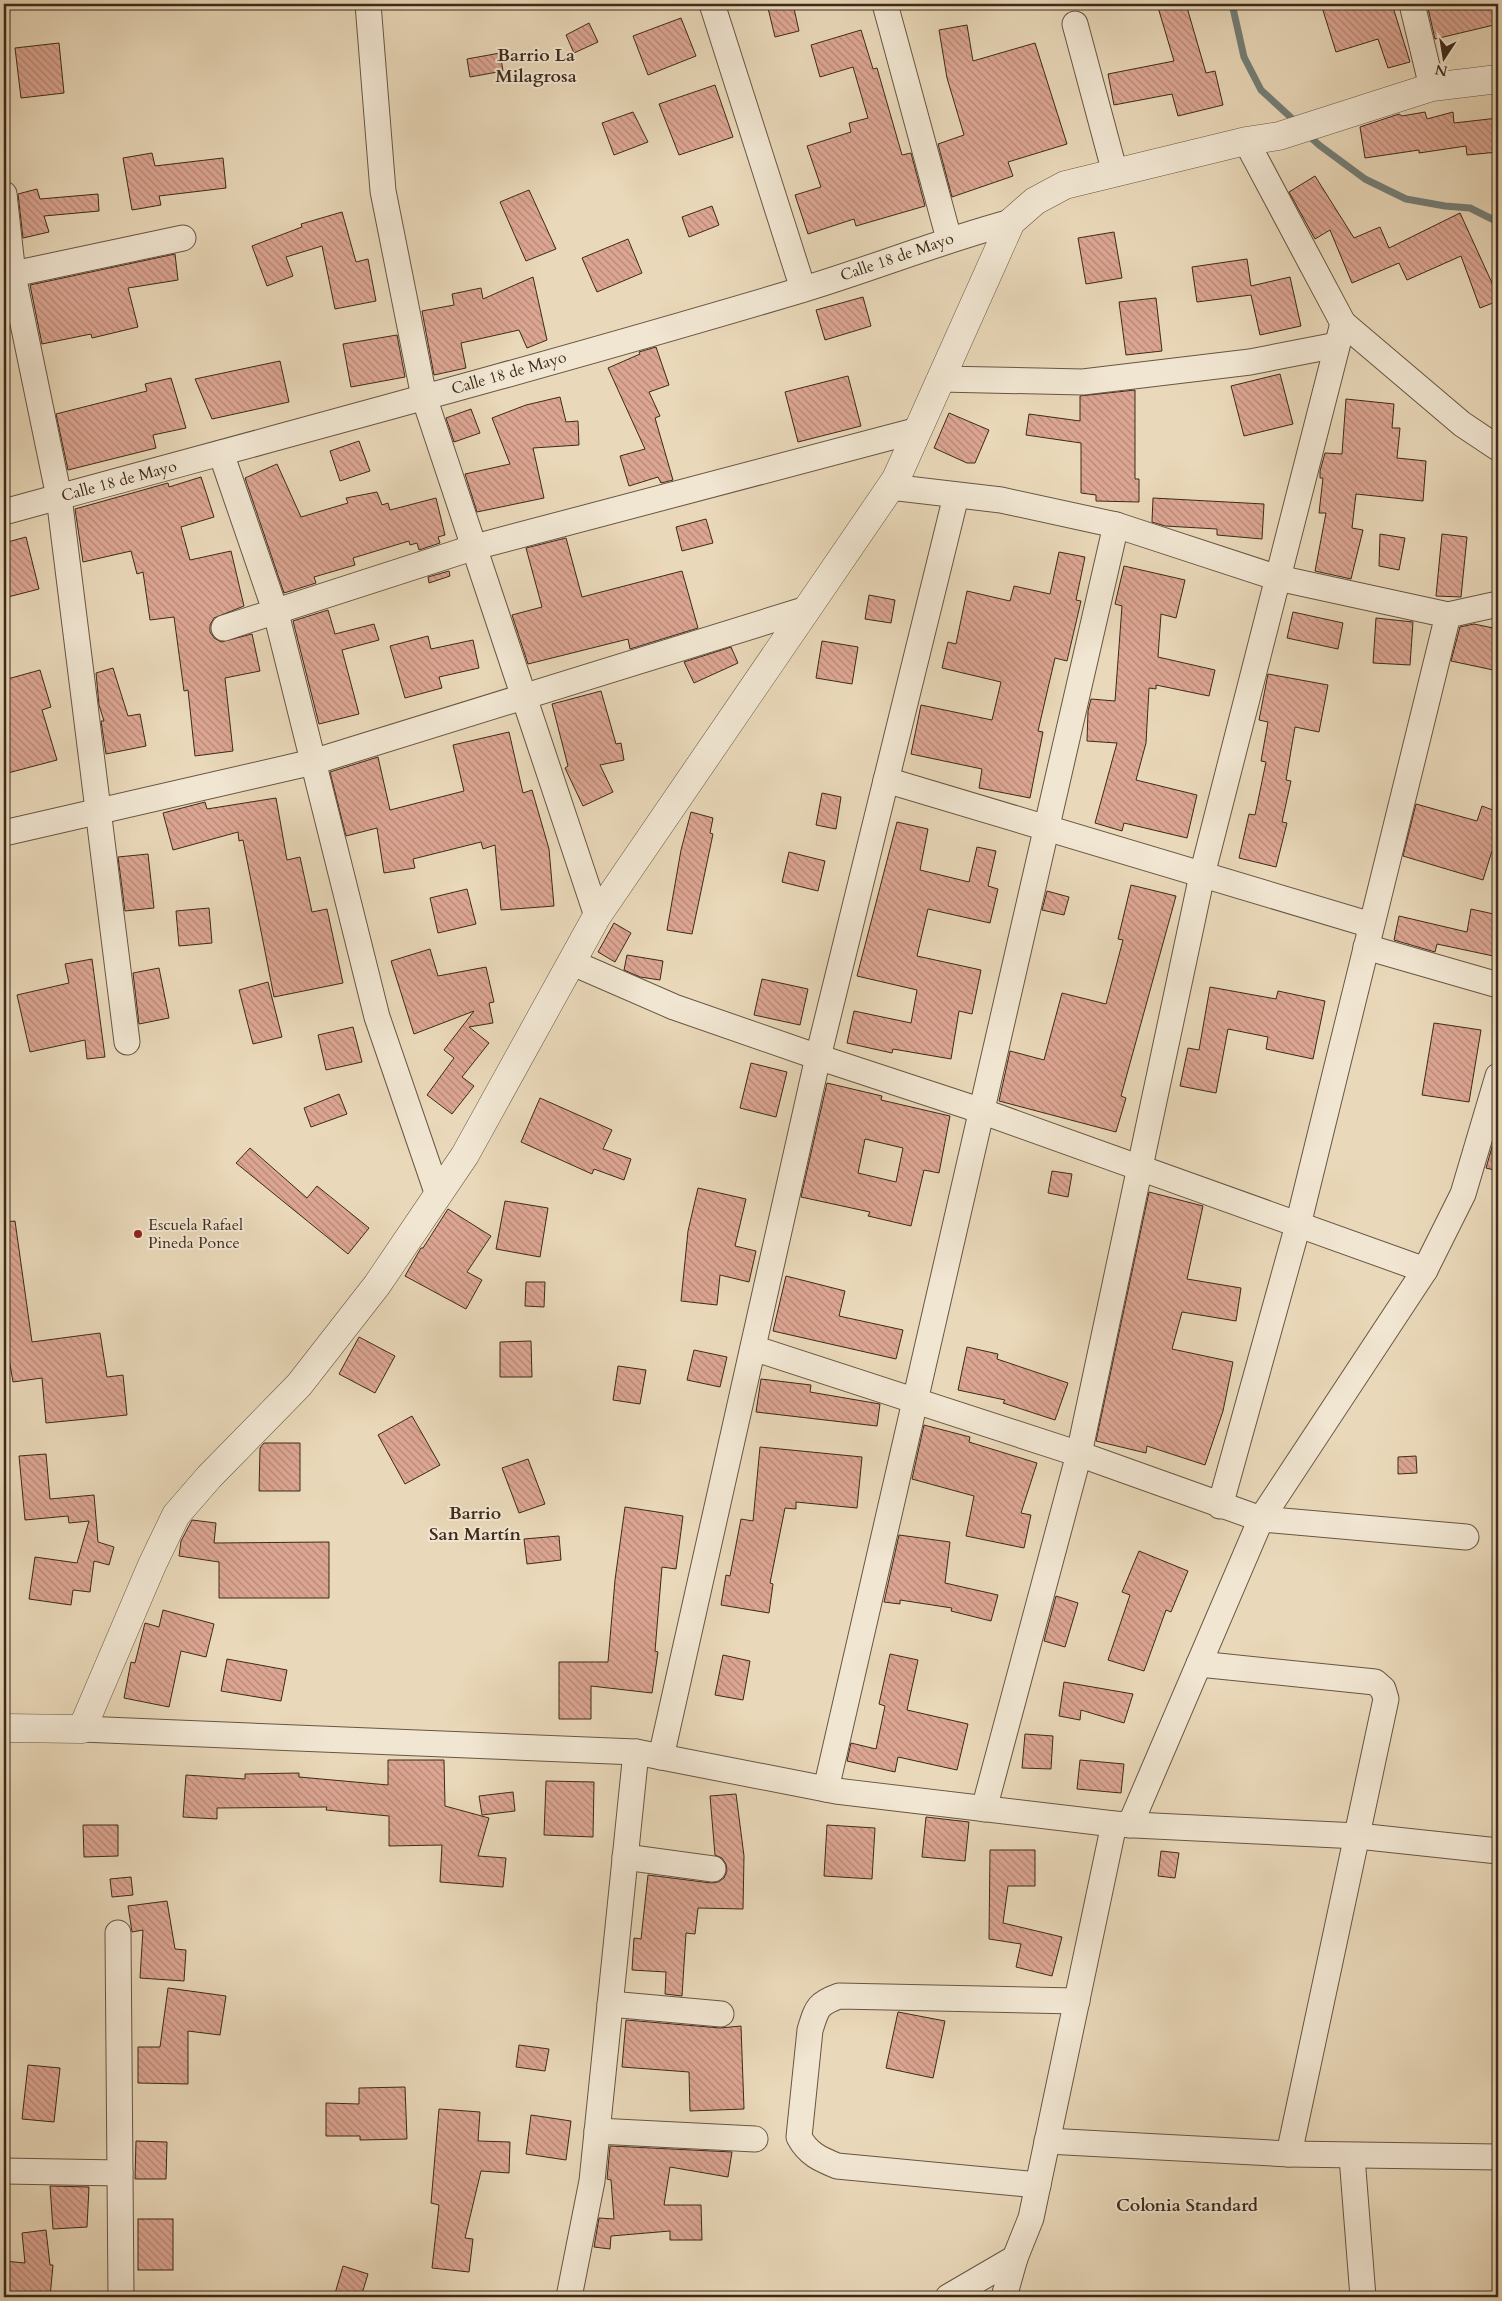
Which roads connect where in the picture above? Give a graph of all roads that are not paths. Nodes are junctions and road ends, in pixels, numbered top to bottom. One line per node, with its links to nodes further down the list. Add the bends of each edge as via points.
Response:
1 (368, 4): 18 (street, via 383,191)
2 (712, 4): 15 (street)
3 (885, 4): 13 (street)
4 (1412, 4): 7 (street)
5 (1075, 24): 9 (street)
6 (1498, 79): 7 (street)
7 (1432, 87): 8 (street, via 1279,136)
8 (1246, 141): 9 (street); 16 (street)
9 (1115, 173): 11 (street, via 1065,185 1034,200)
10 (4, 194): 14 (street)
11 (1011, 222): 13 (street, Calle 18 de Mayo); 17 (street)
12 (183, 238): 14 (street)
13 (948, 239): 15 (street, Calle 18 de Mayo)
14 (8, 275): 24 (street)
15 (803, 289): 18 (street, Calle 18 de Mayo)
16 (1340, 334): 17 (street, via 1250,362 1083,382); 20 (street); 28 (street)
17 (941, 379): 19 (street)
18 (424, 397): 21 (street, Calle 18 de Mayo); 27 (street)
19 (918, 430): 22 (street); 27 (street)
20 (1498, 448)
21 (221, 452): 24 (street, Calle 18 de Mayo); 31 (street)
22 (890, 487): 23 (street); 30 (street)
23 (956, 496): 26 (street, via 1002,500); 36 (street)
24 (59, 497): 25 (street, Calle 18 de Mayo); 37 (street)
25 (4, 512)
26 (1116, 525): 28 (street); 38 (street)
27 (475, 547): 31 (street); 34 (street)
28 (1278, 578): 32 (street); 40 (street)
29 (1498, 604): 32 (street)
30 (807, 610): 34 (street); 41 (street)
31 (276, 613): 33 (street); 35 (street)
32 (1448, 616): 42 (street)
33 (224, 628)
34 (524, 697): 35 (street); 41 (street)
35 (313, 762): 37 (street); 50 (street, via 377,1017)
36 (886, 780): 38 (street); 46 (street)
37 (100, 811): 39 (street); 45 (street)
38 (1046, 828): 40 (street); 48 (street)
39 (4, 833)
40 (1202, 875): 42 (street); 49 (street)
41 (597, 916): 43 (street)
42 (1369, 936): 44 (street); 51 (street)
43 (573, 963): 46 (street, via 674,1007); 50 (street, via 465,1155)
44 (1498, 985)
45 (127, 1042)
46 (818, 1057): 48 (street); 53 (street)
47 (1498, 1076): 52 (street, via 1463,1194)
48 (981, 1111): 49 (street); 54 (street)
49 (1140, 1169): 51 (street); 55 (street)
50 (438, 1195): 61 (street, via 377,1285 299,1385 208,1477 176,1515)
51 (1298, 1225): 52 (street); 56 (street)
52 (1425, 1270): 57 (street)
53 (753, 1348): 54 (street); 63 (street)
54 (915, 1401): 55 (street); 64 (street)
55 (1079, 1454): 56 (street); 65 (street)
56 (1220, 1506): 57 (street)
57 (1261, 1519): 58 (street); 59 (street)
58 (1466, 1537)
59 (1199, 1664): 66 (street); 67 (street, via 1370,1682 1383,1689 1385,1713)
60 (4, 1728): 61 (street)
61 (82, 1729): 62 (street)
62 (636, 1752): 63 (street); 69 (street)
63 (661, 1757): 64 (street)
64 (826, 1789): 65 (street)
65 (984, 1809): 66 (street)
66 (1122, 1825): 67 (street); 72 (street)
67 (1358, 1836): 68 (street); 78 (street)
68 (1498, 1851)
69 (625, 1857): 70 (street); 73 (street)
70 (713, 1870)
71 (118, 1933): 82 (street)
72 (1077, 2001): 77 (street); 83 (street, via 840,1996 823,2002 810,2030 799,2138 805,2149 818,2158 837,2166)
73 (610, 2004): 74 (street); 75 (street)
74 (721, 2014)
75 (597, 2131): 76 (street); 86 (street, via 592,2181)
76 (755, 2139)
77 (1047, 2141): 78 (street); 83 (street)
78 (1289, 2154): 79 (street)
79 (1352, 2157): 80 (street); 89 (street)
80 (1498, 2157)
81 (4, 2171): 82 (street)
82 (120, 2173): 85 (street)
83 (1038, 2185): 84 (street, via 1031,2218)
84 (1015, 2258): 87 (street); 88 (street)
85 (121, 2297)
86 (569, 2297)
87 (948, 2297)
88 (1004, 2297)
89 (1363, 2297)

